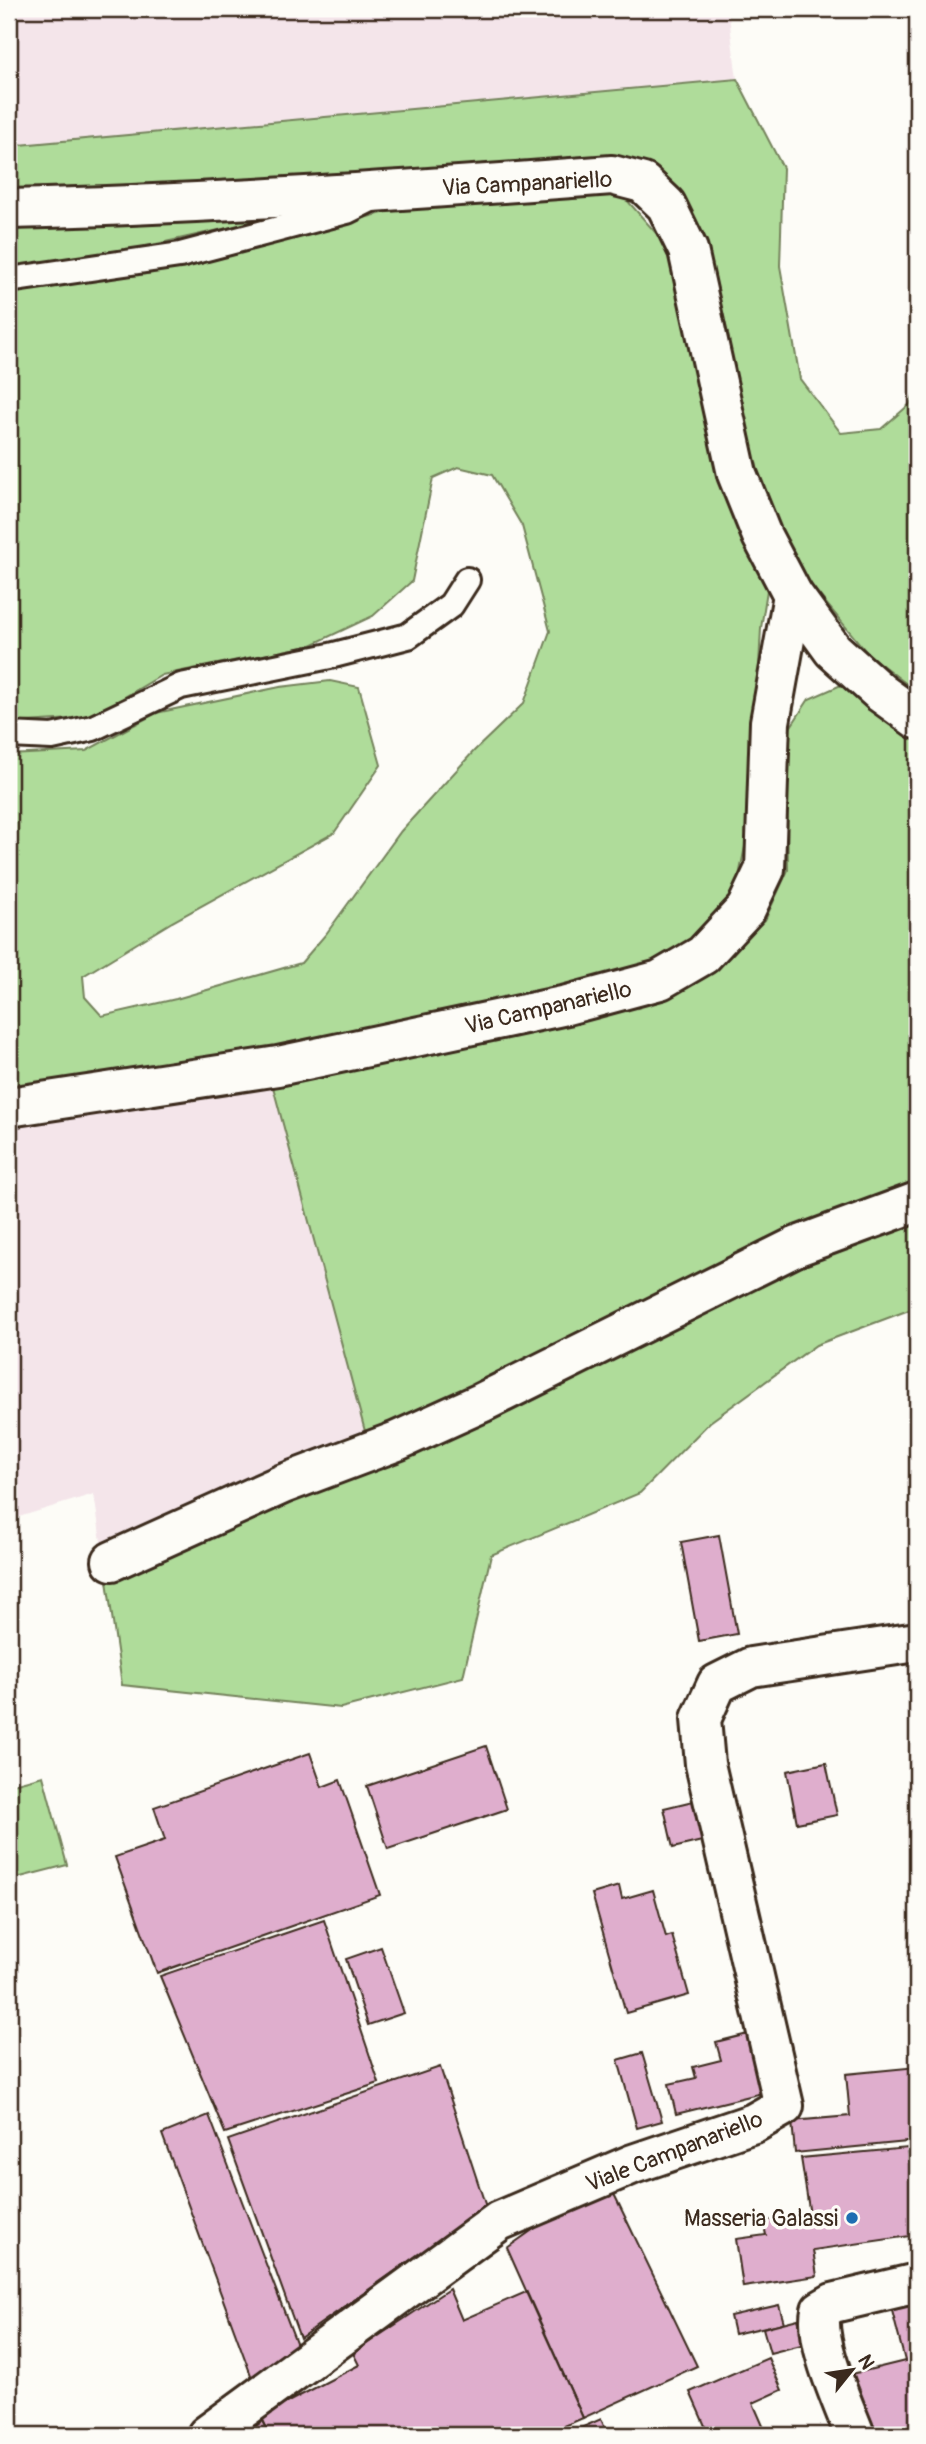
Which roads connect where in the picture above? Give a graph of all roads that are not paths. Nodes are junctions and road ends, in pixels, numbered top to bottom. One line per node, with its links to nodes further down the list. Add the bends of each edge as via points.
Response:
1 (385, 192): 2 (street, Via Campanariello); 3 (lane, via 347,211 180,255); 5 (street, Via Campanariello, via 612,175 643,183 666,205 688,250 737,474)
2 (9, 209)
3 (9, 280)
4 (467, 580): 7 (lane, via 451,605 408,636 181,686 93,728 52,737)
5 (793, 595): 6 (street, Via Campanariello, via 833,650); 8 (street, Via Campanariello, via 770,722 765,869 746,909 703,955 660,980 567,1005 278,1066)
6 (917, 719)
7 (9, 735)
8 (9, 1107)
9 (917, 1202): 10 (street, via 795,1247 481,1403 283,1484)
10 (113, 1561)
11 (917, 1642): 13 (street, Viale Campanariello, via 751,1667 717,1684 701,1718 705,1764 785,2106 754,2123 633,2164 499,2221)
12 (917, 2283): 14 (street, via 821,2310 824,2349)
13 (208, 2435)
14 (855, 2435)

